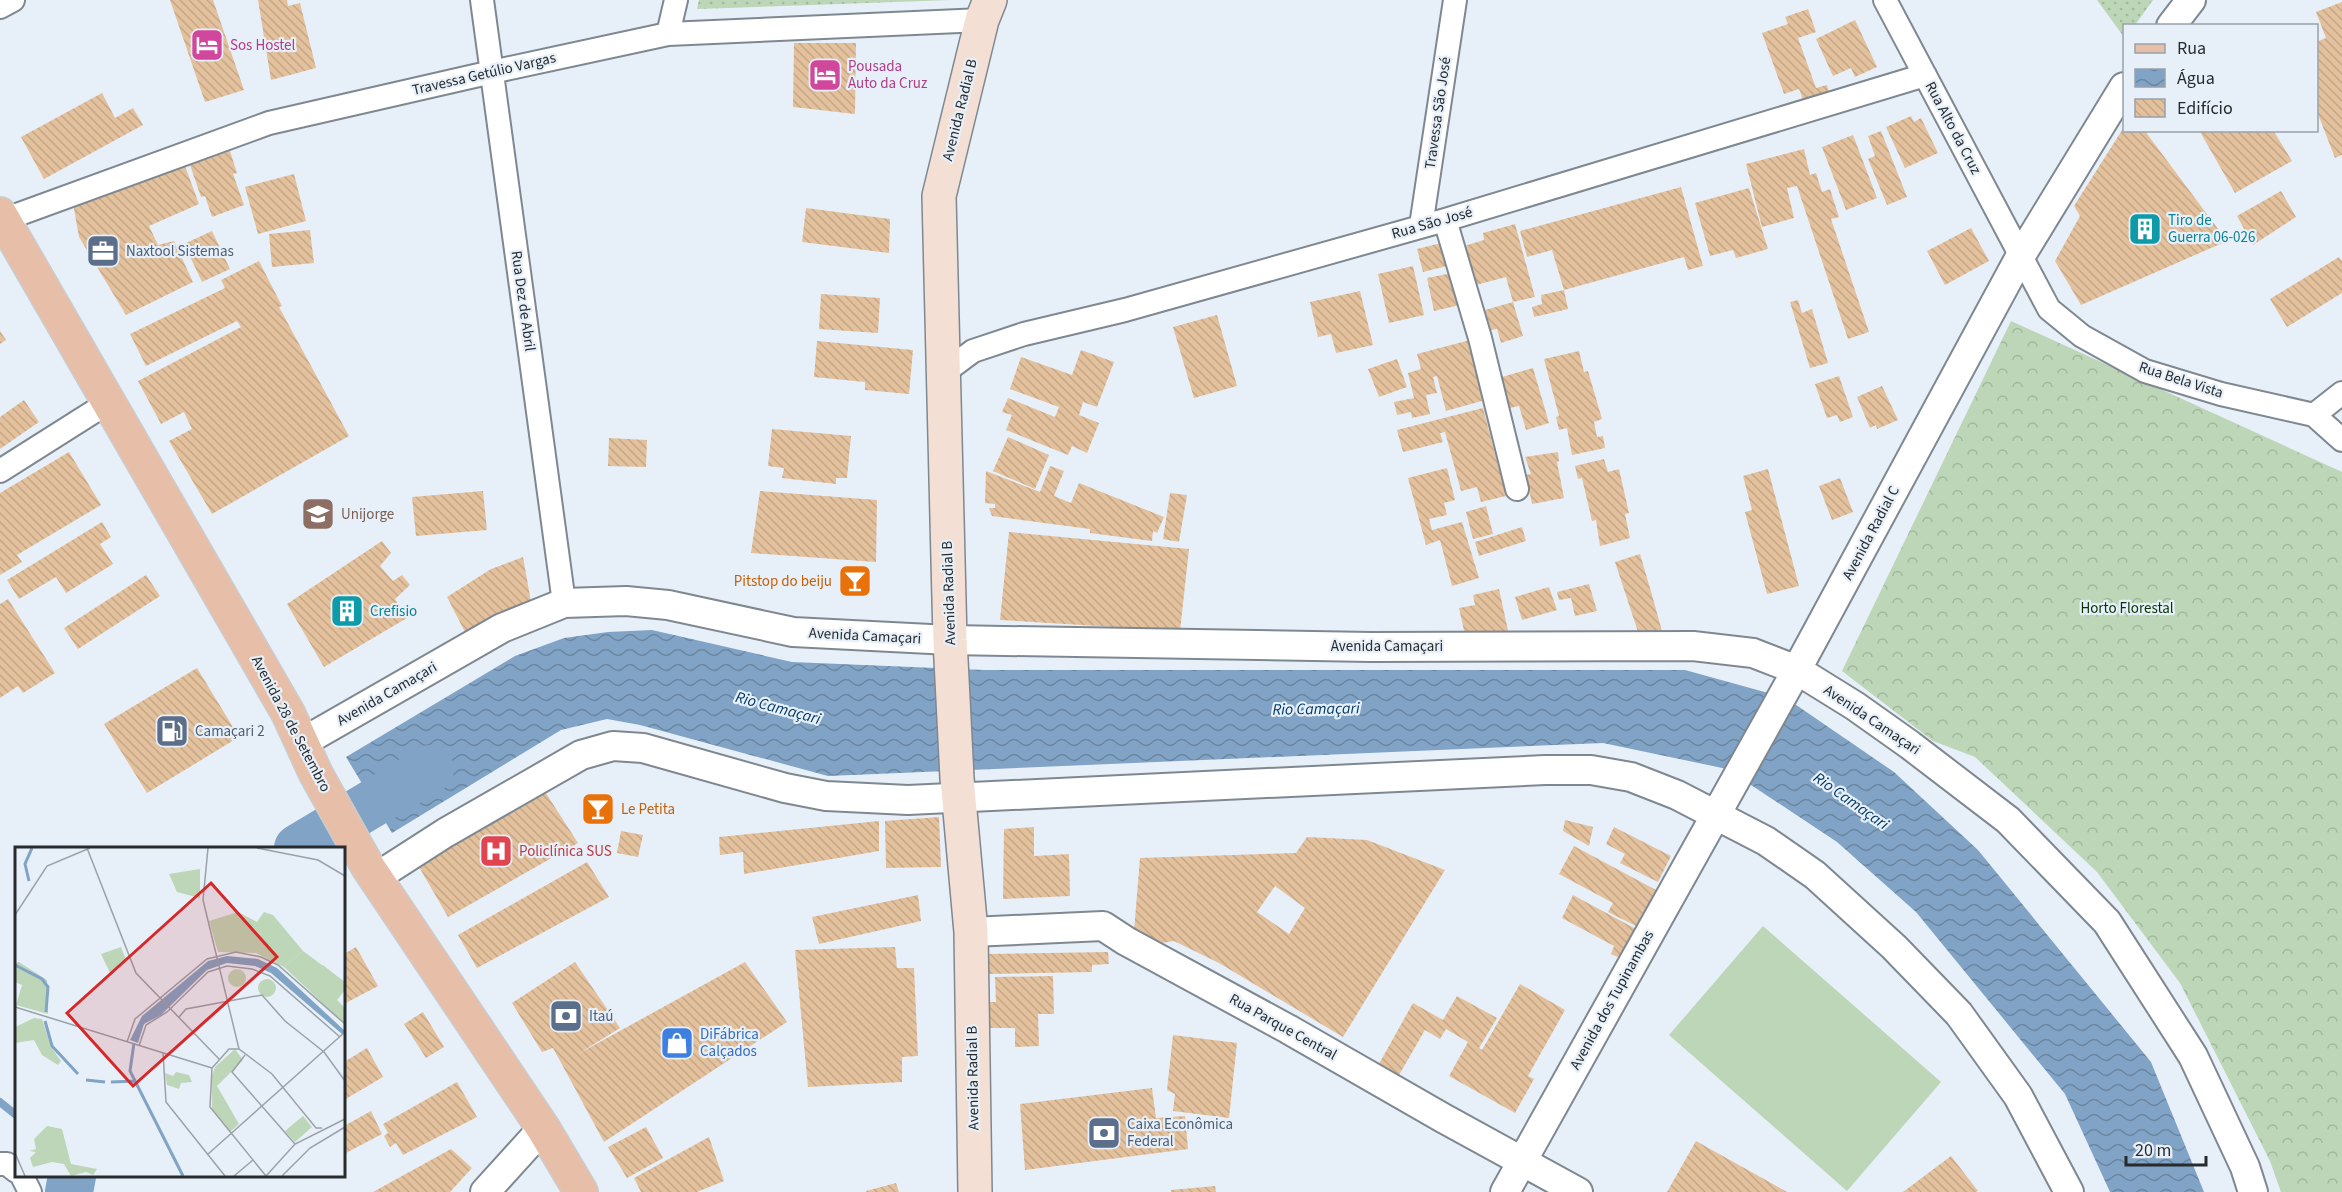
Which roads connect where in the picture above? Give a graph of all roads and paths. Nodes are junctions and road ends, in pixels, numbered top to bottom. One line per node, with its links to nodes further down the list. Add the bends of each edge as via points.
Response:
1 (13, 0): 7 (street)
2 (482, 0): 11 (street, Rua Dez de Abril)
3 (676, 0): 10 (street)
4 (1455, 0): 16 (street, Travessa São José)
5 (1885, 0): 12 (street, Rua Alto da Cruz)
6 (2191, 0): 9 (street)
7 (0, 7)
8 (986, 10): 10 (street, Travessa Getúlio Vargas); 18 (main road, Avenida Radial B, via 939,196)
9 (2173, 24)
10 (668, 34): 11 (street, Travessa Getúlio Vargas)
11 (492, 72): 14 (street, Travessa Getúlio Vargas, via 270,123); 25 (street, Rua Dez de Abril)
12 (1925, 75): 15 (street, Rua São José); 17 (street, Rua Alto da Cruz)
13 (2123, 89): 17 (street, Avenida Radial C)
14 (2, 217): 20 (main road, Avenida 28 de Setembro)
15 (1445, 220): 16 (street, Rua São José); 24 (street, via 1480,338)
16 (1421, 226): 18 (street, Rua São José, via 1125,310 1024,334 973,351)
17 (2020, 257): 21 (street, Rua Bela Vista, via 2049,309 2082,336 2145,371 2221,394); 27 (street, Avenida Radial C)
18 (942, 374): 26 (main road, Avenida Radial B)
19 (2342, 393): 21 (street)
20 (109, 402): 23 (street); 28 (main road, Avenida 28 de Setembro)
21 (2314, 415): 22 (street, Rua Bela Vista)
22 (2342, 440)
23 (0, 471)
24 (1517, 489)
25 (564, 603): 26 (street, Avenida Camaçari, via 626,601 668,605 793,632); 28 (street, Avenida Camaçari, via 502,628)
26 (951, 648): 27 (street, Avenida Camaçari, via 1693,646 1753,653); 29 (main road, Avenida Radial B)
27 (1791, 681): 30 (street, Avenida Radial C); 45 (street, Avenida Camaçari, via 1891,732 2008,820 2107,922 2193,1056)
28 (303, 742): 31 (main road, Avenida 28 de Setembro, via 316,774)
29 (958, 788): 30 (street, via 1591,770 1631,777); 31 (street, via 908,800 826,796 643,748 613,746 580,755 446,833); 32 (main road, Avenida Radial B)
30 (1718, 811): 34 (street, Avenida dos Tupinambas); 44 (street, via 1815,876 1894,947 1951,1006 2018,1096)
31 (368, 867): 33 (main road, Avenida 28 de Setembro)
32 (971, 932): 34 (street, Rua Parque Central, via 1103,926); 41 (main road, Avenida Radial B)
33 (543, 1128): 39 (street); 40 (main road, Avenida 28 de Setembro)
34 (1522, 1160): 42 (street, Avenida dos Tupinambas); 43 (street, Rua Parque Central)
35 (0, 1164): 36 (street)
36 (15, 1170)
37 (22, 1177): 38 (street)
38 (30, 1192)
39 (485, 1192)
40 (581, 1192)
41 (975, 1192)
42 (1505, 1192)
43 (1578, 1192)
44 (2069, 1192)
45 (2253, 1192)

